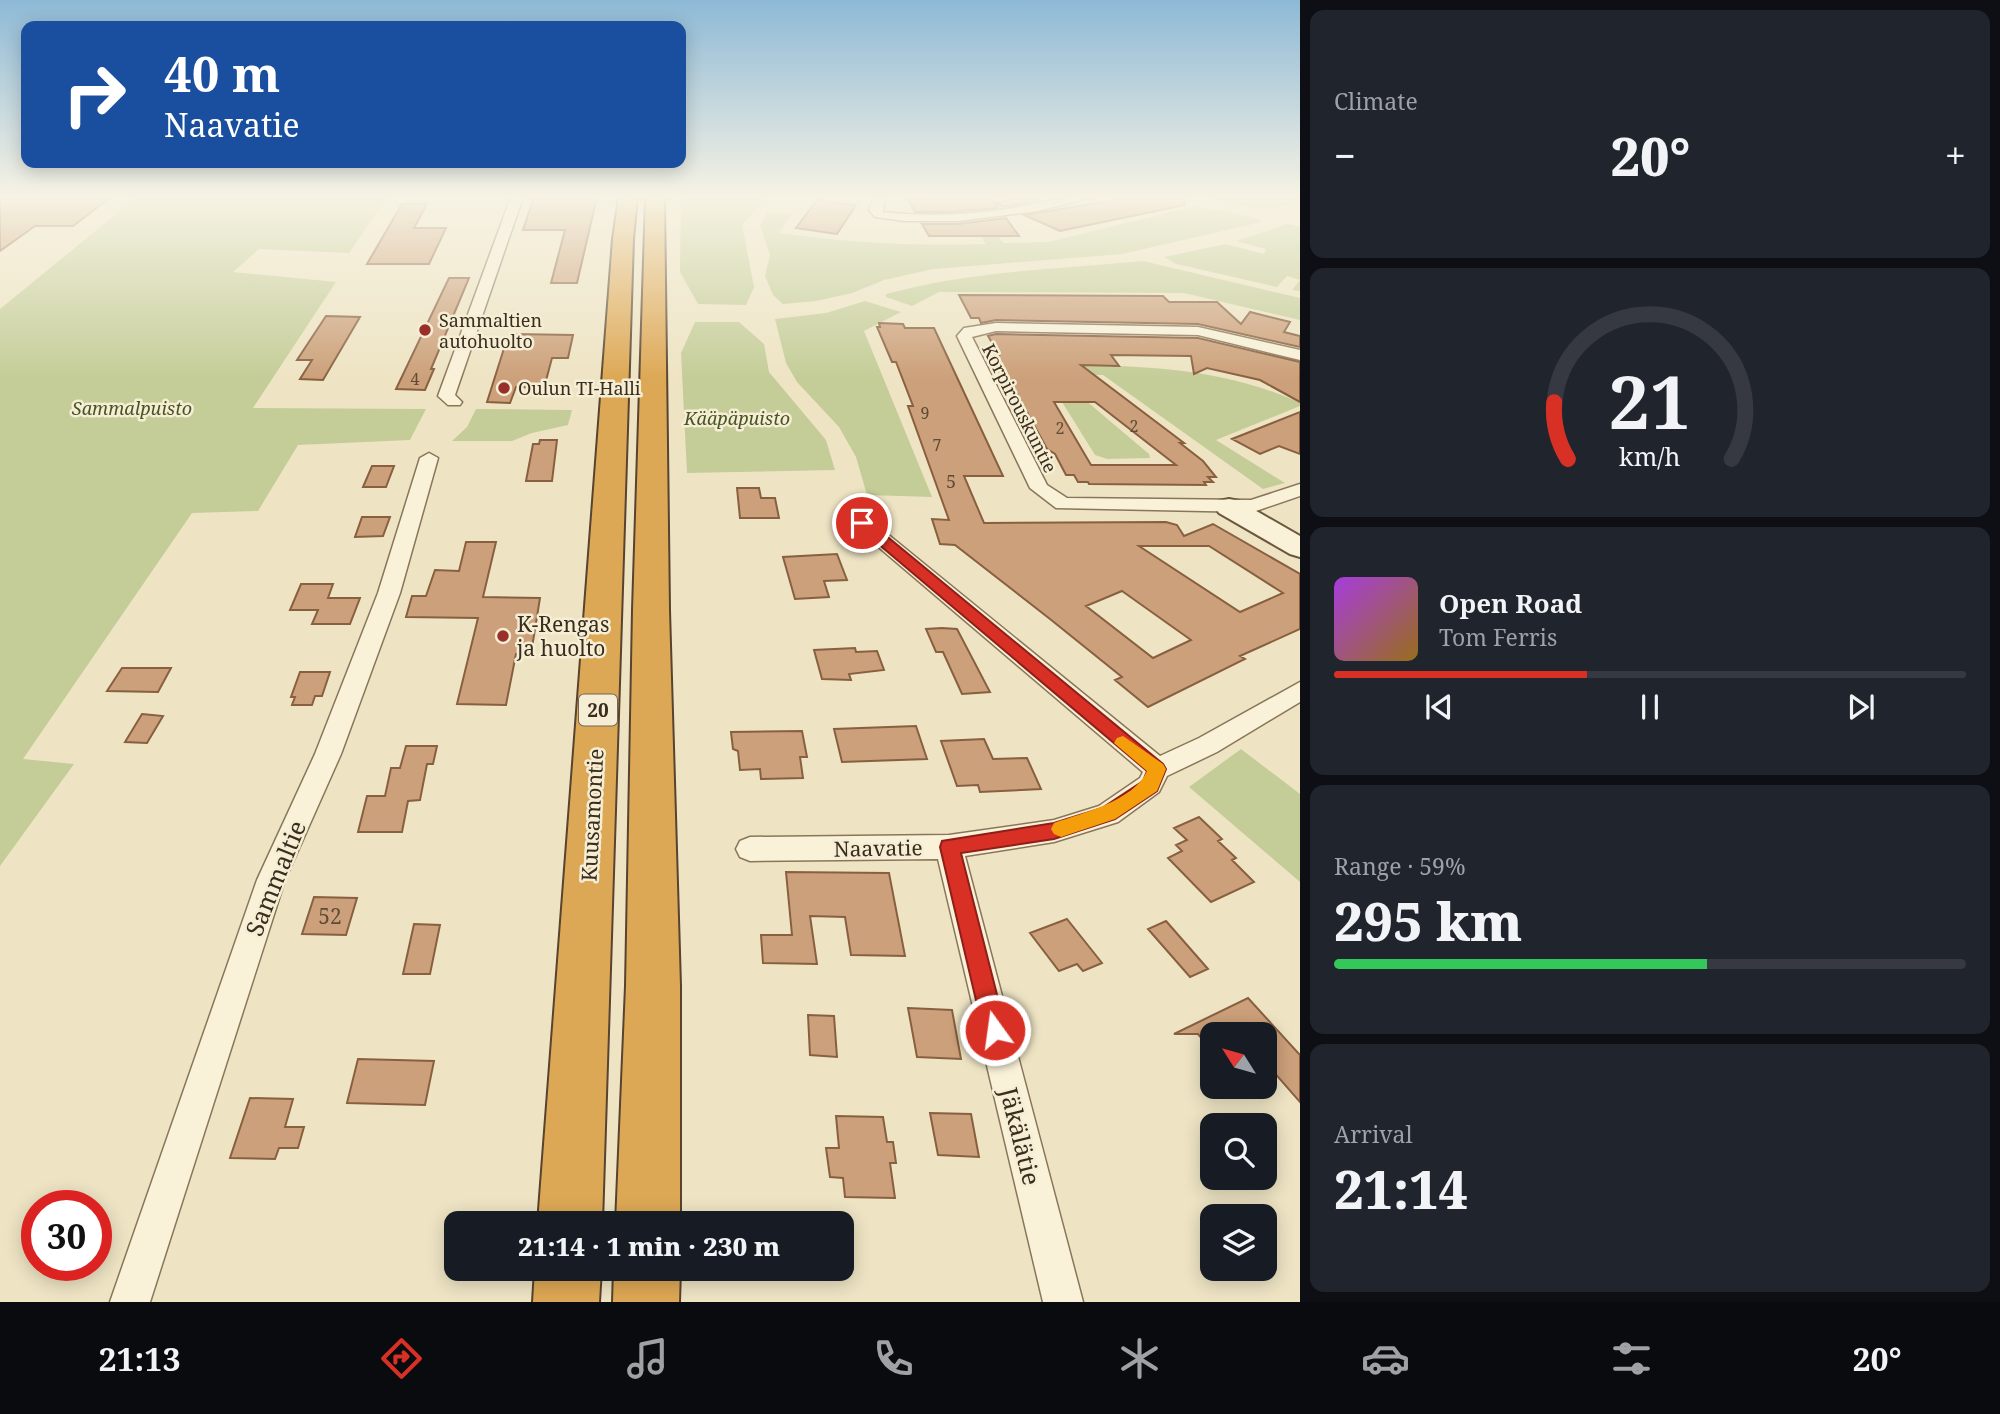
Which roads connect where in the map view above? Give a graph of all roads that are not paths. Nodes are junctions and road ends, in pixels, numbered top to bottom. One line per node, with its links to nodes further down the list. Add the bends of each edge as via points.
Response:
1 (497, 258): 4 (street)
2 (623, 258): 16 (highway, Kuusamontie / 20)
3 (654, 258): 17 (highway)
4 (479, 310): 6 (street, via 446,396)
5 (1300, 355): 9 (street, Korpirouskuntie, via 1215,333 1179,329 996,327 964,336 1039,488 1047,495 1063,504)
6 (454, 402)
7 (429, 458): 20 (street, Sammaltie, via 389,593 328,754 271,880)
8 (1300, 490): 9 (street, Korpirouskuntie, via 1253,506)
9 (1229, 507): 11 (street)
10 (862, 523): 13 (street)
11 (1300, 548)
12 (1300, 691): 13 (street, Naavatie)
13 (1157, 769): 14 (street, Naavatie, via 1150,785 1108,814 1054,831)
14 (949, 847): 15 (street, Naavatie); 23 (street, Jäkälätie)
15 (750, 849)
16 (571, 1211)
17 (648, 1211)
18 (567, 1281): 21 (highway)
19 (647, 1281): 22 (highway)
20 (130, 1302)
21 (566, 1302)
22 (646, 1302)
23 (1063, 1302)

